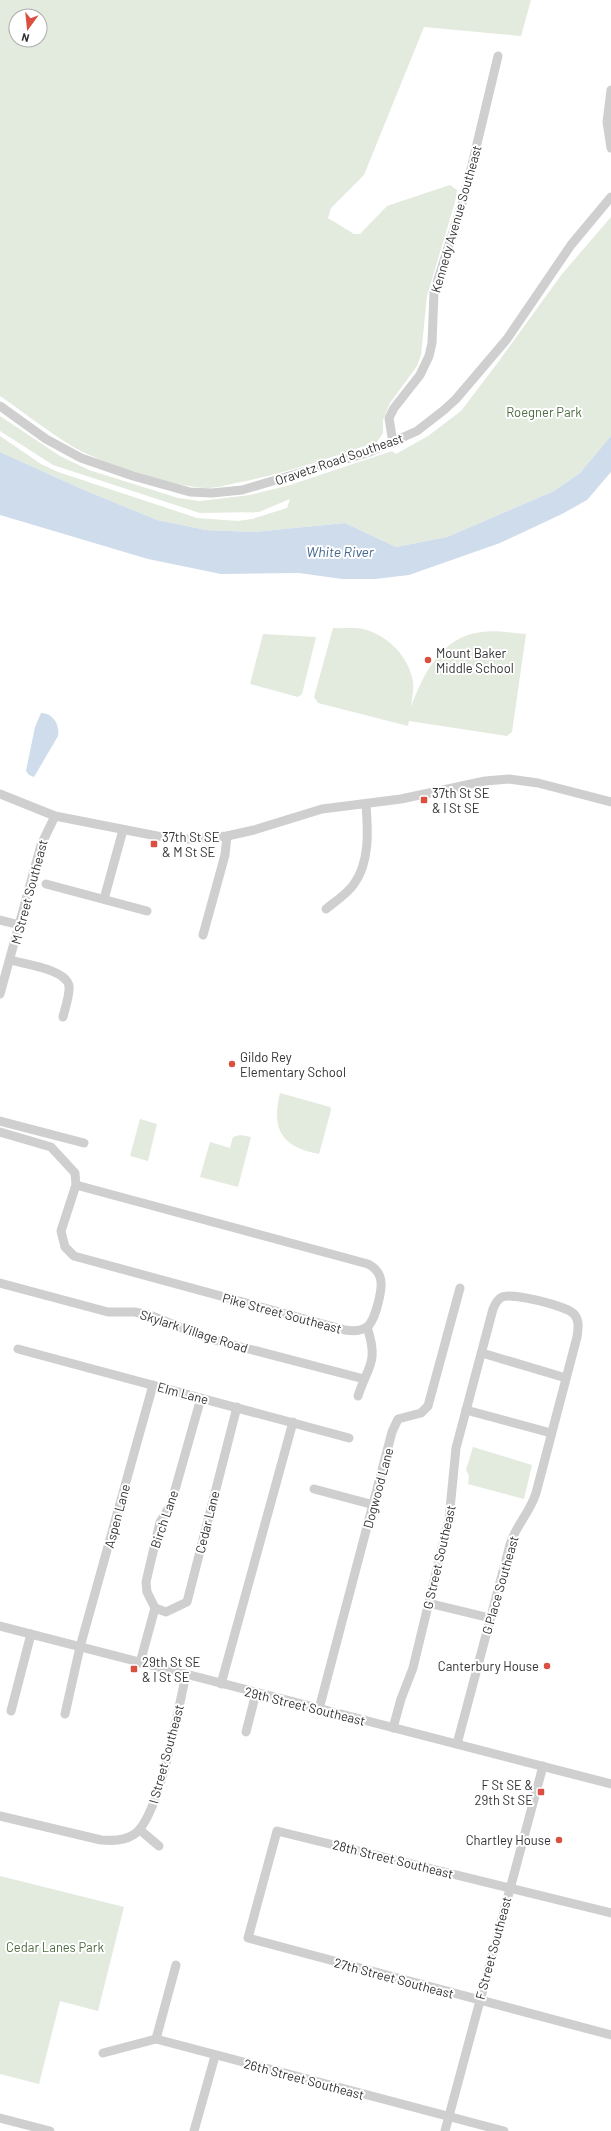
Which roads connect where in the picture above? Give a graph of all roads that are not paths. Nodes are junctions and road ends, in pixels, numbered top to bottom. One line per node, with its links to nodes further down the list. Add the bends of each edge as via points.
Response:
1 (498, 56): 6 (street, Kennedy Avenue Southeast, via 464,194 435,288 429,356 420,375 389,418)
2 (611, 90): 3 (street, via 607,122)
3 (611, 148)
4 (611, 197): 6 (street, Oravetz Road Southeast, via 572,245 507,339 456,399 430,422)
5 (0, 406): 6 (street, Oravetz Road Southeast, via 46,439 81,458 167,487 200,493 259,486)
6 (393, 443)
7 (0, 794): 10 (street)
8 (611, 802): 9 (street, via 538,783 509,779 485,781)
9 (366, 805): 12 (street, via 322,809); 15 (street, via 366,847 360,874 347,892)
10 (55, 816): 11 (street); 18 (street, M Street Southeast, via 43,840)
11 (122, 830): 12 (street, via 173,838); 14 (street)
12 (227, 836): 19 (street, via 225,856)
13 (46, 884): 14 (street)
14 (104, 899): 16 (street)
15 (326, 909)
16 (148, 911)
17 (0, 920): 18 (street)
18 (20, 925): 20 (street, M Street Southeast)
19 (202, 936)
20 (10, 960): 21 (street, M Street Southeast); 22 (street, via 57,973 66,980 68,991)
21 (0, 994)
22 (64, 1017)
23 (0, 1121): 25 (street)
24 (0, 1132): 26 (street, via 51,1147 75,1173)
25 (84, 1143)
26 (76, 1185): 29 (street, via 368,1264 378,1271 381,1285 375,1312); 29 (street, Pike Street Southeast, via 61,1230 65,1247 74,1256 345,1330 356,1331)
27 (0, 1284): 33 (street, Skylark Village Road, via 108,1312 141,1313 207,1338)
28 (460, 1288): 44 (street, Dogwood Lane, via 428,1406 421,1413 402,1417 395,1422)
29 (367, 1327): 33 (street, via 373,1357 370,1370)
30 (577, 1337): 32 (street, G Street Southeast, via 578,1320 571,1311 562,1306 509,1295 497,1302); 34 (street, G Place Southeast)
31 (18, 1349): 35 (street, Elm Lane)
32 (482, 1353): 34 (street); 39 (street, G Street Southeast)
33 (364, 1378): 36 (street)
34 (566, 1378): 41 (street, G Place Southeast)
35 (153, 1385): 37 (street, Elm Lane); 50 (street, Aspen Lane)
36 (358, 1396)
37 (201, 1398): 38 (street, Elm Lane); 46 (street, Birch Lane, via 171,1504 160,1522 146,1582 147,1592)
38 (237, 1407): 40 (street, Elm Lane); 46 (street, Cedar Lane, via 187,1602 166,1612)
39 (466, 1410): 41 (street); 45 (street, G Street Southeast, via 454,1461 452,1504)
40 (293, 1422): 42 (street, Elm Lane); 53 (street)
41 (551, 1433): 47 (street, G Place Southeast, via 534,1500 512,1538)
42 (349, 1438)
43 (314, 1489): 44 (street)
44 (374, 1505): 55 (street, Dogwood Lane)
45 (428, 1603): 47 (street); 58 (street, G Street Southeast, via 413,1668)
46 (155, 1608): 51 (street)
47 (490, 1618): 60 (street, G Place Southeast)
48 (0, 1626): 49 (street, 29th Street Southeast)
49 (31, 1634): 50 (street, 29th Street Southeast); 56 (street)
50 (80, 1647): 51 (street, 29th Street Southeast); 57 (street, Aspen Lane)
51 (140, 1663): 52 (street, 29th Street Southeast)
52 (186, 1675): 53 (street, 29th Street Southeast); 64 (street, I Street Southeast, via 156,1795 149,1816)
53 (221, 1684): 54 (street, 29th Street Southeast)
54 (256, 1693): 55 (street, 29th Street Southeast); 59 (street)
55 (319, 1709): 58 (street, 29th Street Southeast)
56 (11, 1711)
57 (65, 1714)
58 (393, 1728): 60 (street, 29th Street Southeast)
59 (246, 1732)
60 (457, 1744): 61 (street, 29th Street Southeast)
61 (543, 1766): 62 (street, 29th Street Southeast); 66 (street, F Street Southeast)
62 (611, 1784)
63 (0, 1816): 64 (street, via 108,1841 125,1839)
64 (140, 1830): 65 (street)
65 (160, 1846)
66 (509, 1888): 67 (street, 28th Street Southeast); 68 (street, 28th Street Southeast, via 277,1831); 70 (street, F Street Southeast)
67 (611, 1913)
68 (248, 1938): 70 (street, 27th Street Southeast)
69 (176, 1965): 72 (street)
70 (479, 2001): 71 (street, 27th Street Southeast); 75 (street, F Street Southeast)
71 (611, 2035)
72 (156, 2039): 73 (street); 74 (street, 26th Street Southeast)
73 (103, 2053)
74 (215, 2056): 75 (street, 26th Street Southeast); 78 (street)
75 (449, 2117): 79 (street, F Street Southeast); 80 (street, 26th Street Southeast)
76 (0, 2118): 77 (street)
77 (50, 2131)
78 (194, 2131)
79 (445, 2131)
80 (504, 2131)

